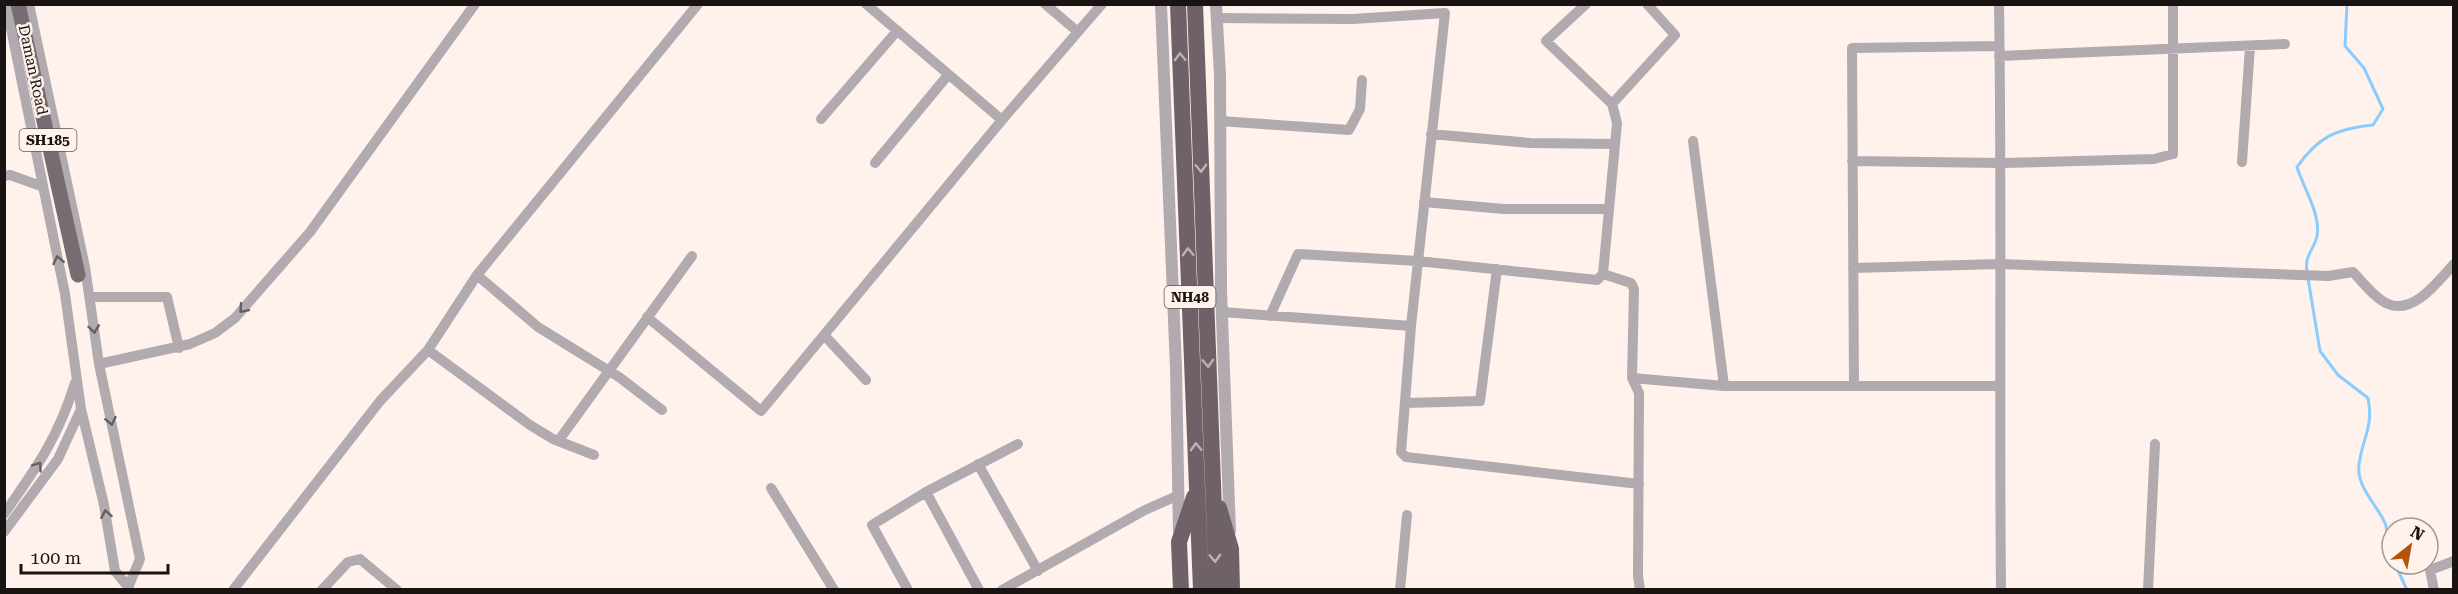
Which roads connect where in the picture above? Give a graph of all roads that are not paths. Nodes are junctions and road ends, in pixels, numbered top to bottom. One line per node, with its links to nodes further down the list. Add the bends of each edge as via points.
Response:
1 (6, 4): 40 (street)
2 (18, 4): 50 (main road, Daman Road / SH185)
3 (29, 4): 52 (street)
4 (475, 4): 58 (street, one-way to 58, via 367,156 282,265 228,324)
5 (698, 4): 51 (street)
6 (866, 4): 18 (street)
7 (1045, 4): 19 (street)
8 (1102, 4): 19 (street)
9 (1161, 4): 80 (street)
10 (1178, 4): 76 (highway, NH48, one-way to 10)
11 (1195, 4): 32 (highway, NH48)
12 (1216, 4): 17 (street)
13 (1586, 4): 26 (street, via 1546,41)
14 (1647, 4): 26 (street, via 1675,35)
15 (1999, 4): 23 (street)
16 (2173, 4): 22 (street)
17 (1217, 18): 29 (street); 30 (street, via 1353,19 1445,13)
18 (897, 31): 24 (street); 27 (street)
19 (1078, 32): 28 (street)
20 (2285, 44): 21 (street)
21 (2250, 47): 22 (street); 36 (street)
22 (2175, 49): 23 (street); 38 (street, via 2173,154 2154,159)
23 (1999, 51): 35 (street, via 1852,48); 38 (street)
24 (948, 75): 28 (street); 37 (street)
25 (1362, 80): 29 (street, via 1360,109 1349,130)
26 (1612, 104): 34 (street, via 1617,123)
27 (821, 119)
28 (1002, 120): 57 (street)
29 (1220, 121): 33 (street)
30 (1431, 134): 34 (street, via 1530,143); 41 (street)
31 (1693, 141): 65 (street)
32 (1200, 143): 33 (street); 76 (highway, NH48, one-way to 76)
33 (1220, 143): 53 (street)
34 (1615, 144): 42 (street)
35 (1852, 161): 38 (street); 47 (street)
36 (2242, 162)
37 (875, 163)
38 (2001, 163): 45 (street)
39 (4, 176): 40 (street)
40 (41, 186): 63 (street, one-way to 40, via 65,294)
41 (1424, 202): 42 (street, via 1504,209); 44 (street)
42 (1609, 209): 49 (street)
43 (692, 256): 55 (street)
44 (1418, 261): 48 (street); 54 (street, via 1298,254); 56 (street)
45 (2000, 264): 46 (street, via 2297,276 2353,272 2388,304 2403,305 2423,296); 47 (street); 67 (street)
46 (2454, 264)
47 (1853, 268): 66 (street)
48 (1497, 269): 49 (street, via 1597,280); 68 (street, via 1480,401)
49 (1603, 274): 62 (street, via 1631,283 1634,289)
50 (78, 275)
51 (477, 275): 59 (street); 61 (street, via 538,327)
52 (90, 297): 58 (street, via 167,297); 60 (street, one-way to 60)
53 (1222, 312): 54 (street); 85 (street)
54 (1270, 316): 56 (street)
55 (647, 317): 57 (street, via 761,411); 61 (street)
56 (1411, 326): 68 (street)
57 (824, 335): 64 (street)
58 (179, 348): 60 (street)
59 (428, 350): 71 (street, via 530,425); 89 (street, via 380,401)
60 (99, 364): 88 (street, one-way to 88, via 140,560)
61 (607, 371): 70 (street); 71 (street)
62 (1632, 378): 65 (street); 77 (street, via 1640,393)
63 (76, 380): 69 (street); 81 (street, one-way to 63, via 47,453)
64 (866, 380)
65 (1724, 386): 66 (street)
66 (1854, 386): 67 (street)
67 (1999, 386): 102 (street)
68 (1405, 403): 77 (street, via 1401,452 1406,456)
69 (81, 409): 83 (street, via 58,459); 88 (street, one-way to 69, via 115,570)
70 (662, 410)
71 (559, 440): 74 (street)
72 (1018, 444): 75 (street)
73 (2156, 444): 103 (street)
74 (594, 455)
75 (978, 464): 79 (street); 87 (street)
76 (1205, 482): 84 (highway); 85 (highway); 97 (highway, NH48); 98 (highway, NH48, one-way to 98)
77 (1639, 484): 101 (street)
78 (771, 488): 92 (street)
79 (926, 492): 93 (street, via 872,525); 94 (street)
80 (1179, 495): 84 (street); 87 (street)
81 (4, 514)
82 (1407, 515): 100 (street)
83 (4, 532)
84 (1179, 542): 96 (highway)
85 (1231, 549): 99 (highway)
86 (2454, 561): 104 (street, via 2430,570)
87 (1038, 571): 95 (street)
88 (128, 589)
89 (233, 590)
90 (322, 590): 91 (street, via 348,562 360,559)
91 (397, 590)
92 (834, 590)
93 (908, 590)
94 (979, 590)
95 (1002, 590)
96 (1181, 590)
97 (1201, 590)
98 (1216, 590)
99 (1232, 590)
100 (1400, 590)
101 (1640, 590)
102 (2001, 590)
103 (2148, 590)
104 (2434, 590)

